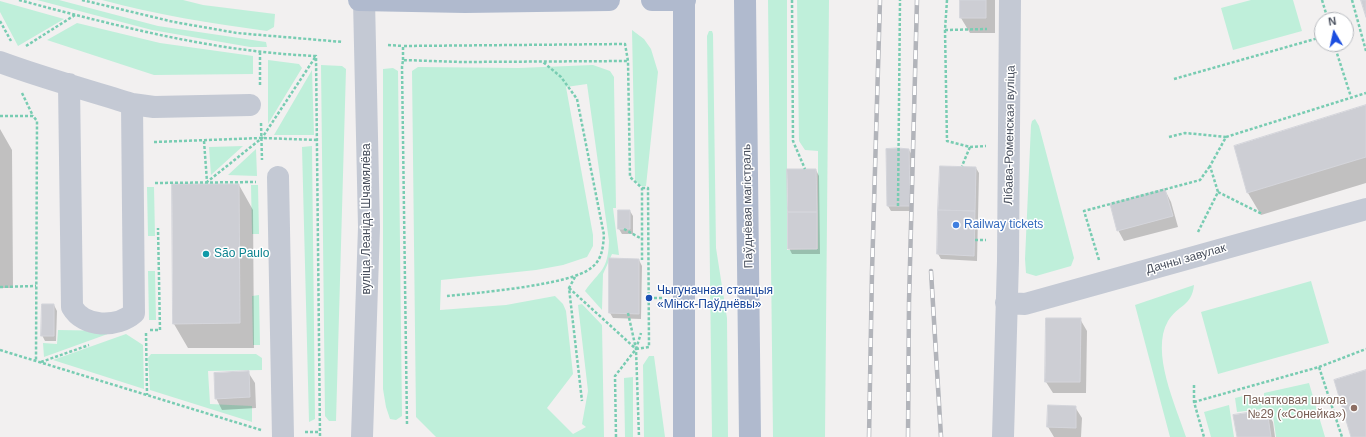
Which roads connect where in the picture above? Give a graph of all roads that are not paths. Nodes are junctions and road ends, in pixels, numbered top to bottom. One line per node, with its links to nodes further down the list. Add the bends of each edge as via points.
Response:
1 (359, 0): 2 (main road)
2 (364, 0): 3 (main road); 16 (street, вуліца Леаніда Шчамялёва, via 369,227)
3 (609, 0)
4 (652, 0): 5 (main road)
5 (684, 0): 17 (main road)
6 (745, 0): 18 (main road, Паўднёвая магістраль)
7 (1010, 0): 14 (street, Лібава-Роменская вуліца, via 1009,246)
8 (0, 62): 9 (street)
9 (69, 84): 10 (street); 10 (street, via 72,307 77,315 87,321 125,321 134,313)
10 (132, 104): 11 (street, via 154,108)
11 (250, 105)
12 (270, 180): 15 (street)
13 (1366, 209): 14 (street, Дачны завулак, via 1025,304)
14 (1006, 303): 19 (street, Лібава-Роменская вуліца)
15 (275, 435)
16 (362, 437)
17 (684, 437)
18 (750, 437)
19 (1003, 437)

